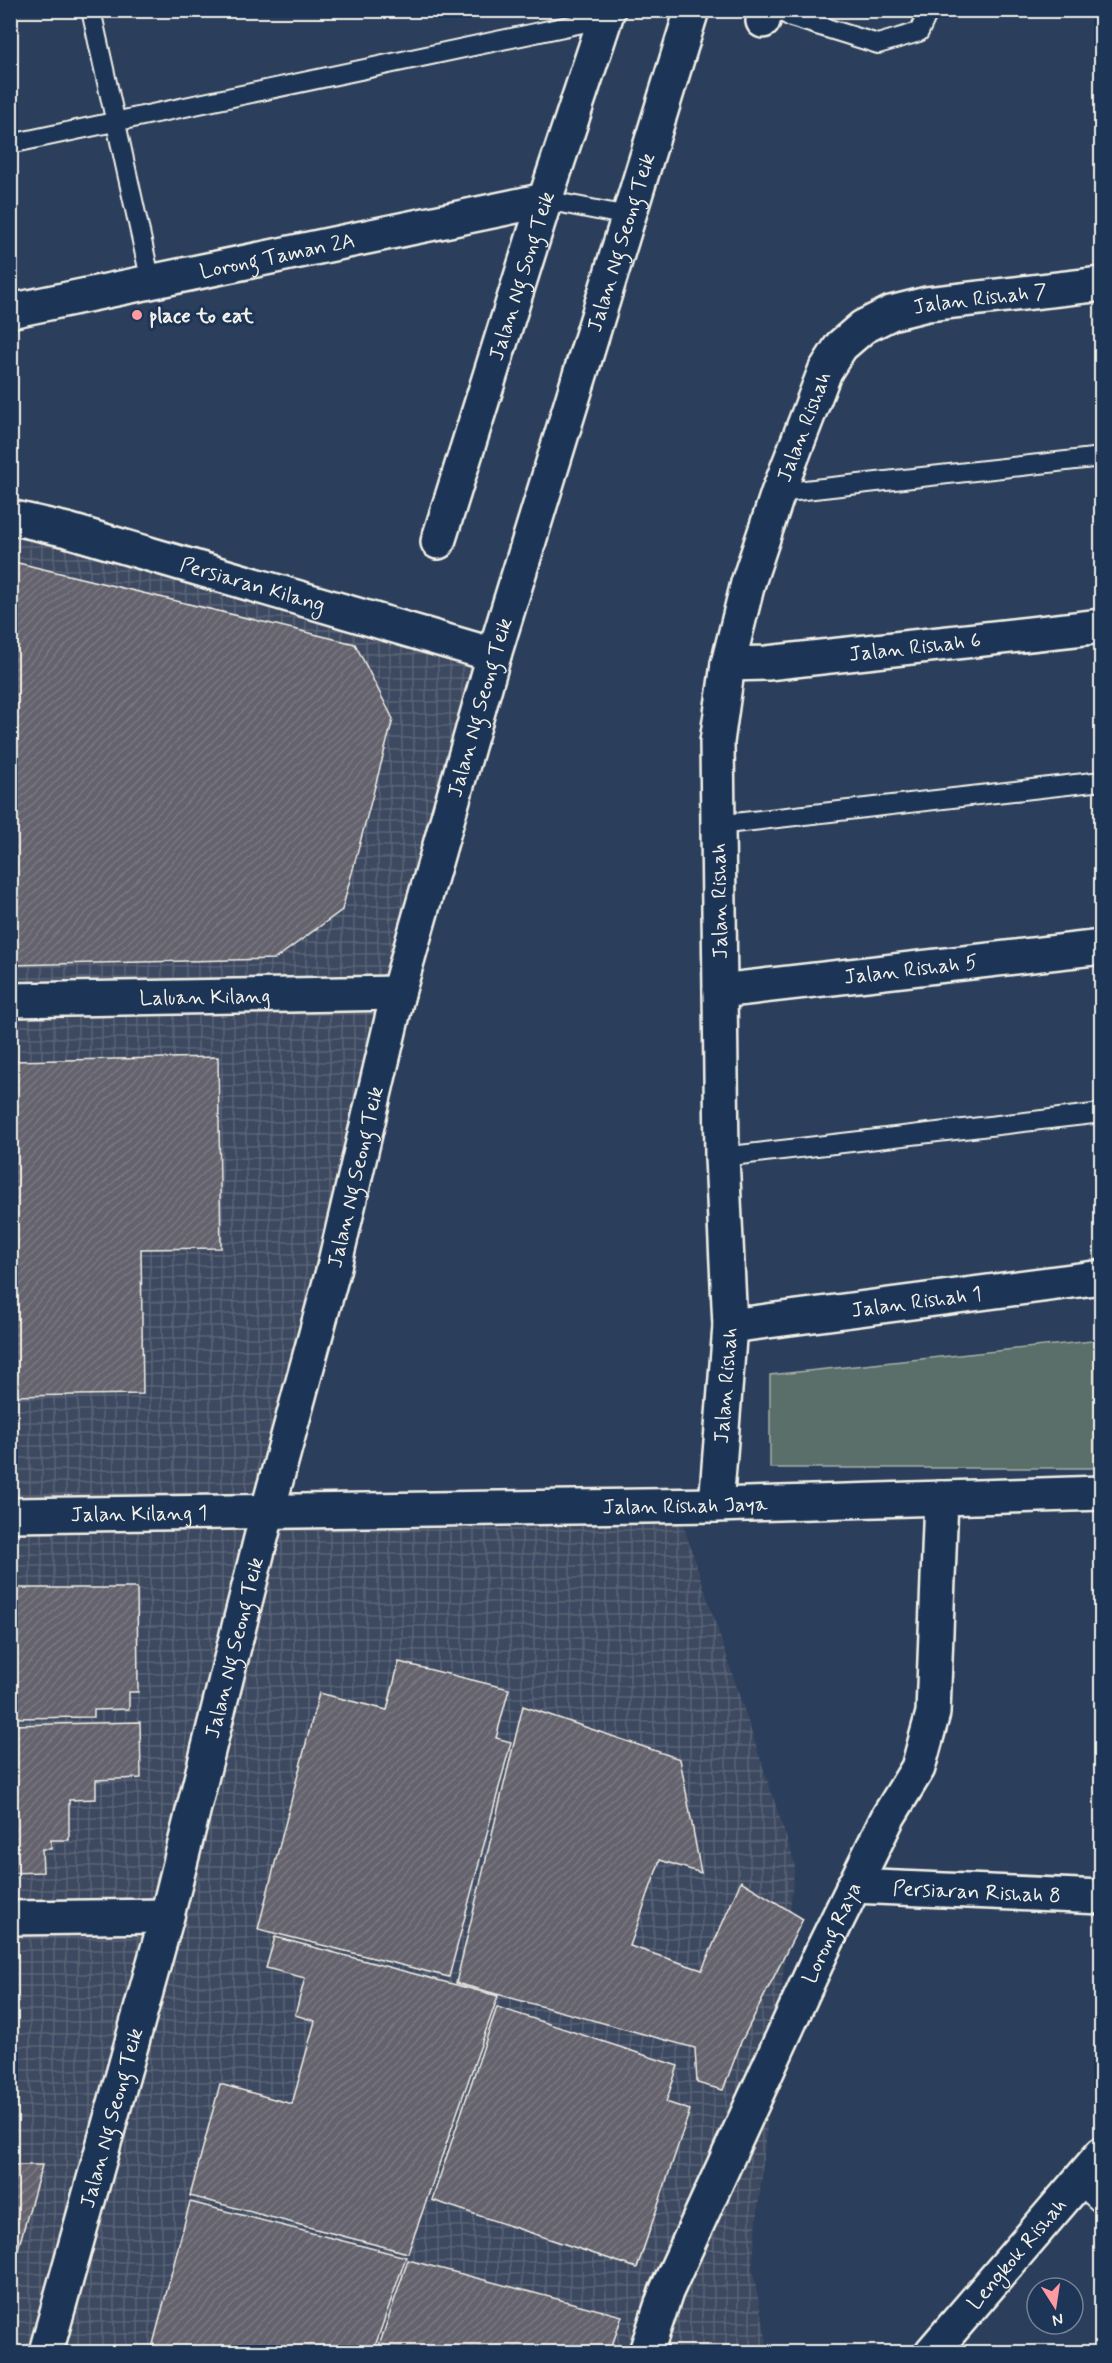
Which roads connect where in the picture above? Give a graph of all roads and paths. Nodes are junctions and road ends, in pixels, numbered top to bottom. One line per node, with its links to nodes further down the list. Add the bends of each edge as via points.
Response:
1 (91, 10): 6 (lane)
2 (692, 10): 9 (street, Jalan Ng Seong Teik)
3 (929, 10): 5 (lane, via 919,32 878,44)
4 (607, 14): 6 (lane); 8 (street, Jalan Ng Song Teik)
5 (769, 14)
6 (115, 122): 7 (lane); 10 (lane)
7 (10, 144)
8 (544, 200): 9 (lane); 10 (street, Lorong Taman 2A); 17 (street, Jalan Ng Song Teik)
9 (628, 216): 19 (street, Jalan Ng Seong Teik)
10 (151, 282): 12 (street, Lorong Taman 2A)
11 (1101, 284): 13 (street, Jalan Rishah 7, via 927,304 891,313)
12 (10, 310)
13 (864, 327): 15 (street, Jalan Rishah, via 841,346 825,371)
14 (1101, 457): 15 (lane)
15 (778, 494): 20 (street, Jalan Rishah, via 748,583)
16 (10, 517): 19 (street, Persiaran Kilang, via 67,530)
17 (438, 542)
18 (1101, 626): 20 (street, Jalan Rishah 6)
19 (494, 655): 25 (street, Jalan Ng Seong Teik)
20 (728, 664): 22 (street, Jalan Rishah, via 717,742)
21 (1101, 781): 22 (lane)
22 (717, 825): 24 (street, Jalan Rishah)
23 (1101, 947): 24 (street, Jalan Rishah 5)
24 (720, 991): 28 (street, Jalan Rishah)
25 (398, 993): 26 (street, Laluan Kilang); 34 (street, Jalan Ng Seong Teik, via 333,1271)
26 (10, 1000)
27 (1101, 1113): 28 (lane)
28 (722, 1157): 30 (street, Jalan Rishah)
29 (1101, 1277): 30 (street, Jalan Rishah 1)
30 (730, 1326): 33 (street, Jalan Rishah)
31 (1101, 1493): 32 (street, Jalan Rishah Jaya)
32 (941, 1498): 33 (street, Jalan Rishah Jaya); 36 (street, Lorong Raya, via 933,1713 918,1768)
33 (716, 1505): 34 (street, Jalan Rishah Jaya)
34 (268, 1510): 35 (street, Jalan Kilang 1); 38 (street, Jalan Ng Seong Teik)
35 (10, 1515)
36 (853, 1886): 37 (street, Persiaran Rishah 8); 44 (street, Lorong Raya, via 666,2292)
37 (1101, 1897)
38 (167, 1916): 39 (street); 43 (street, Jalan Ng Seong Teik)
39 (10, 1918)
40 (1101, 2154): 41 (street, Lengkok Rishah)
41 (1076, 2182): 42 (lane); 45 (street, Lengkok Rishah)
42 (1101, 2205)
43 (46, 2352)
44 (646, 2352)
45 (932, 2352)

